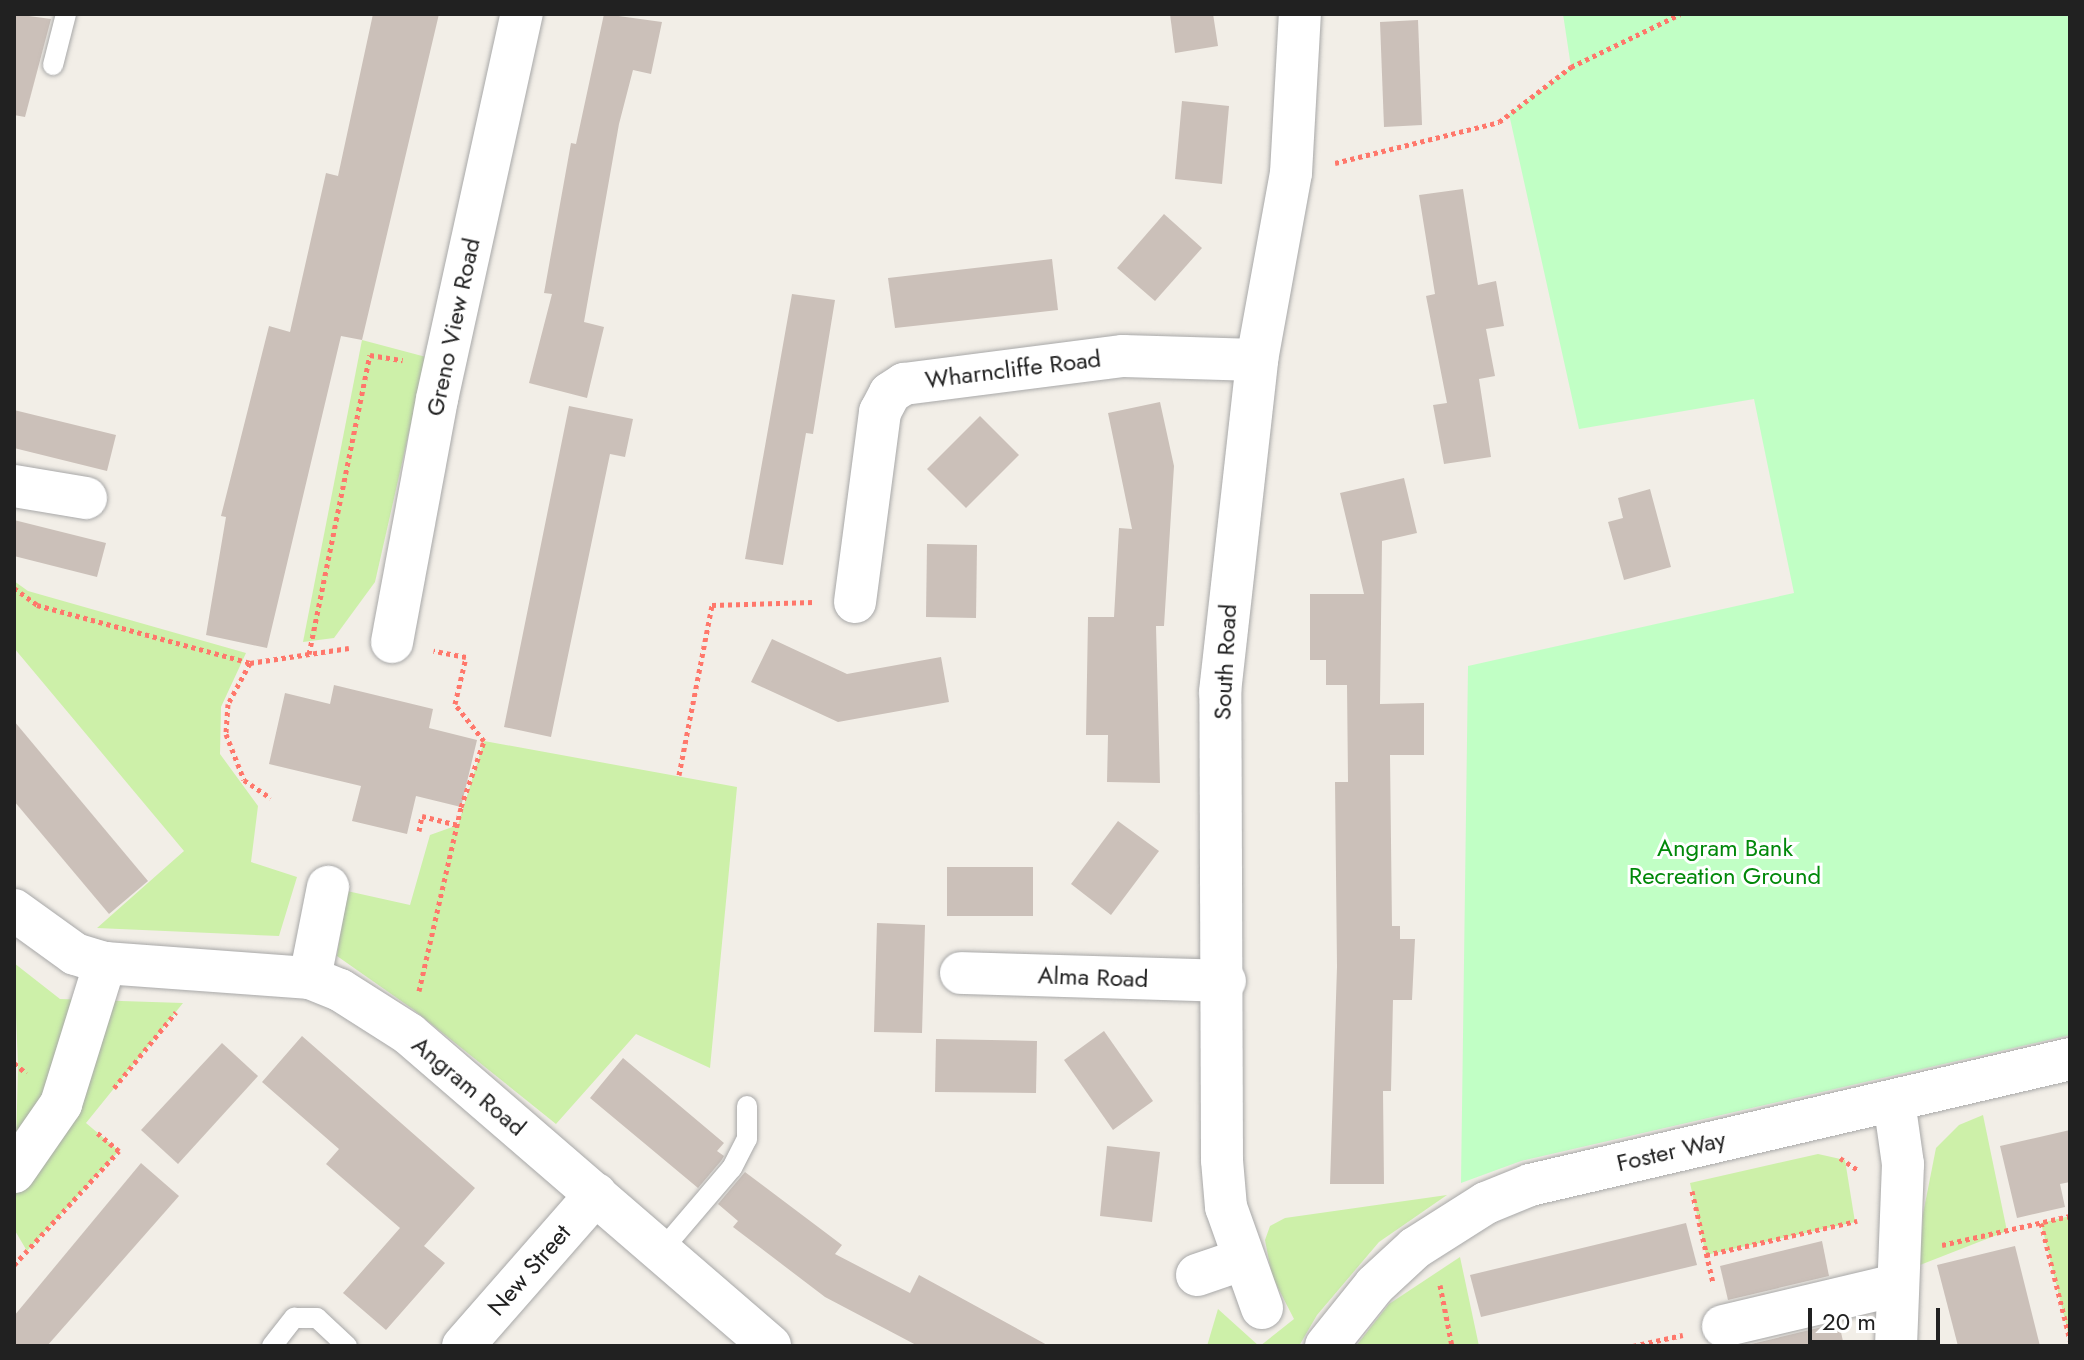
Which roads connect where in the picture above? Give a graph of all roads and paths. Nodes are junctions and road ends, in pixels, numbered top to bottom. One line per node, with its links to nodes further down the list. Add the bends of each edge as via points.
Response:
1 (66, 14): 5 (lane)
2 (522, 14): 8 (street, Greno View Road)
3 (1300, 14): 6 (street, South Road)
4 (1680, 14): 6 (path, via 1571,67 1499,122)
5 (53, 65)
6 (1291, 173): 7 (street, South Road)
7 (1257, 360): 12 (street, Wharncliffe Road, via 1123,356 904,384 890,393 880,412); 26 (street, South Road, via 1220,692)
8 (444, 366): 13 (street, Greno View Road); 14 (path, via 370,355)
9 (14, 486): 10 (street)
10 (86, 498)
11 (14, 588): 15 (path, via 37,605)
12 (855, 602): 16 (path, via 712,605)
13 (392, 642): 14 (path); 18 (path, via 466,657 455,704 484,741)
14 (309, 654): 15 (path)
15 (250, 663): 17 (path, via 228,704 226,734 244,780)
16 (679, 775)
17 (271, 798)
18 (458, 825): 19 (path, via 422,816); 27 (path)
19 (419, 831)
20 (328, 887): 25 (street)
21 (14, 910): 22 (street, Angram Road, via 75,954)
22 (105, 963): 23 (street, Angram Road); 34 (street, via 61,1104)
23 (211, 969): 25 (street, Angram Road); 29 (path)
24 (961, 973): 26 (street, Alma Road)
25 (310, 978): 27 (street, Angram Road, via 340,990)
26 (1225, 981): 43 (street, South Road, via 1222,1160 1226,1207)
27 (409, 1034): 37 (street, Angram Road)
28 (2070, 1059): 30 (street, Foster Way)
29 (105, 1099)
30 (1894, 1101): 38 (street, via 1903,1164); 55 (street, Foster Way, via 1565,1175 1486,1203 1415,1248 1375,1285)
31 (747, 1106): 41 (lane, via 747,1139 732,1168)
32 (85, 1123): 44 (path, via 119,1151)
33 (1831, 1154): 35 (path)
34 (14, 1172)
35 (1864, 1176)
36 (1690, 1183): 42 (path)
37 (596, 1194): 41 (street, Angram Road); 53 (street, New Street)
38 (1901, 1210): 42 (path); 45 (street)
39 (2070, 1216): 40 (path)
40 (2041, 1223): 45 (path); 50 (path)
41 (661, 1251): 54 (street, Angram Road)
42 (1706, 1255): 49 (path)
43 (1241, 1260): 46 (street); 48 (street, South Road)
44 (14, 1265)
45 (1898, 1270): 49 (street); 57 (street)
46 (1197, 1275)
47 (1427, 1285): 56 (path, via 1438,1276)
48 (1262, 1308)
49 (1723, 1326)
50 (2070, 1340)
51 (272, 1346): 52 (lane, via 294,1318 317,1318)
52 (347, 1346)
53 (463, 1346)
54 (770, 1346)
55 (1326, 1346)
56 (1452, 1346)
57 (1896, 1346)

